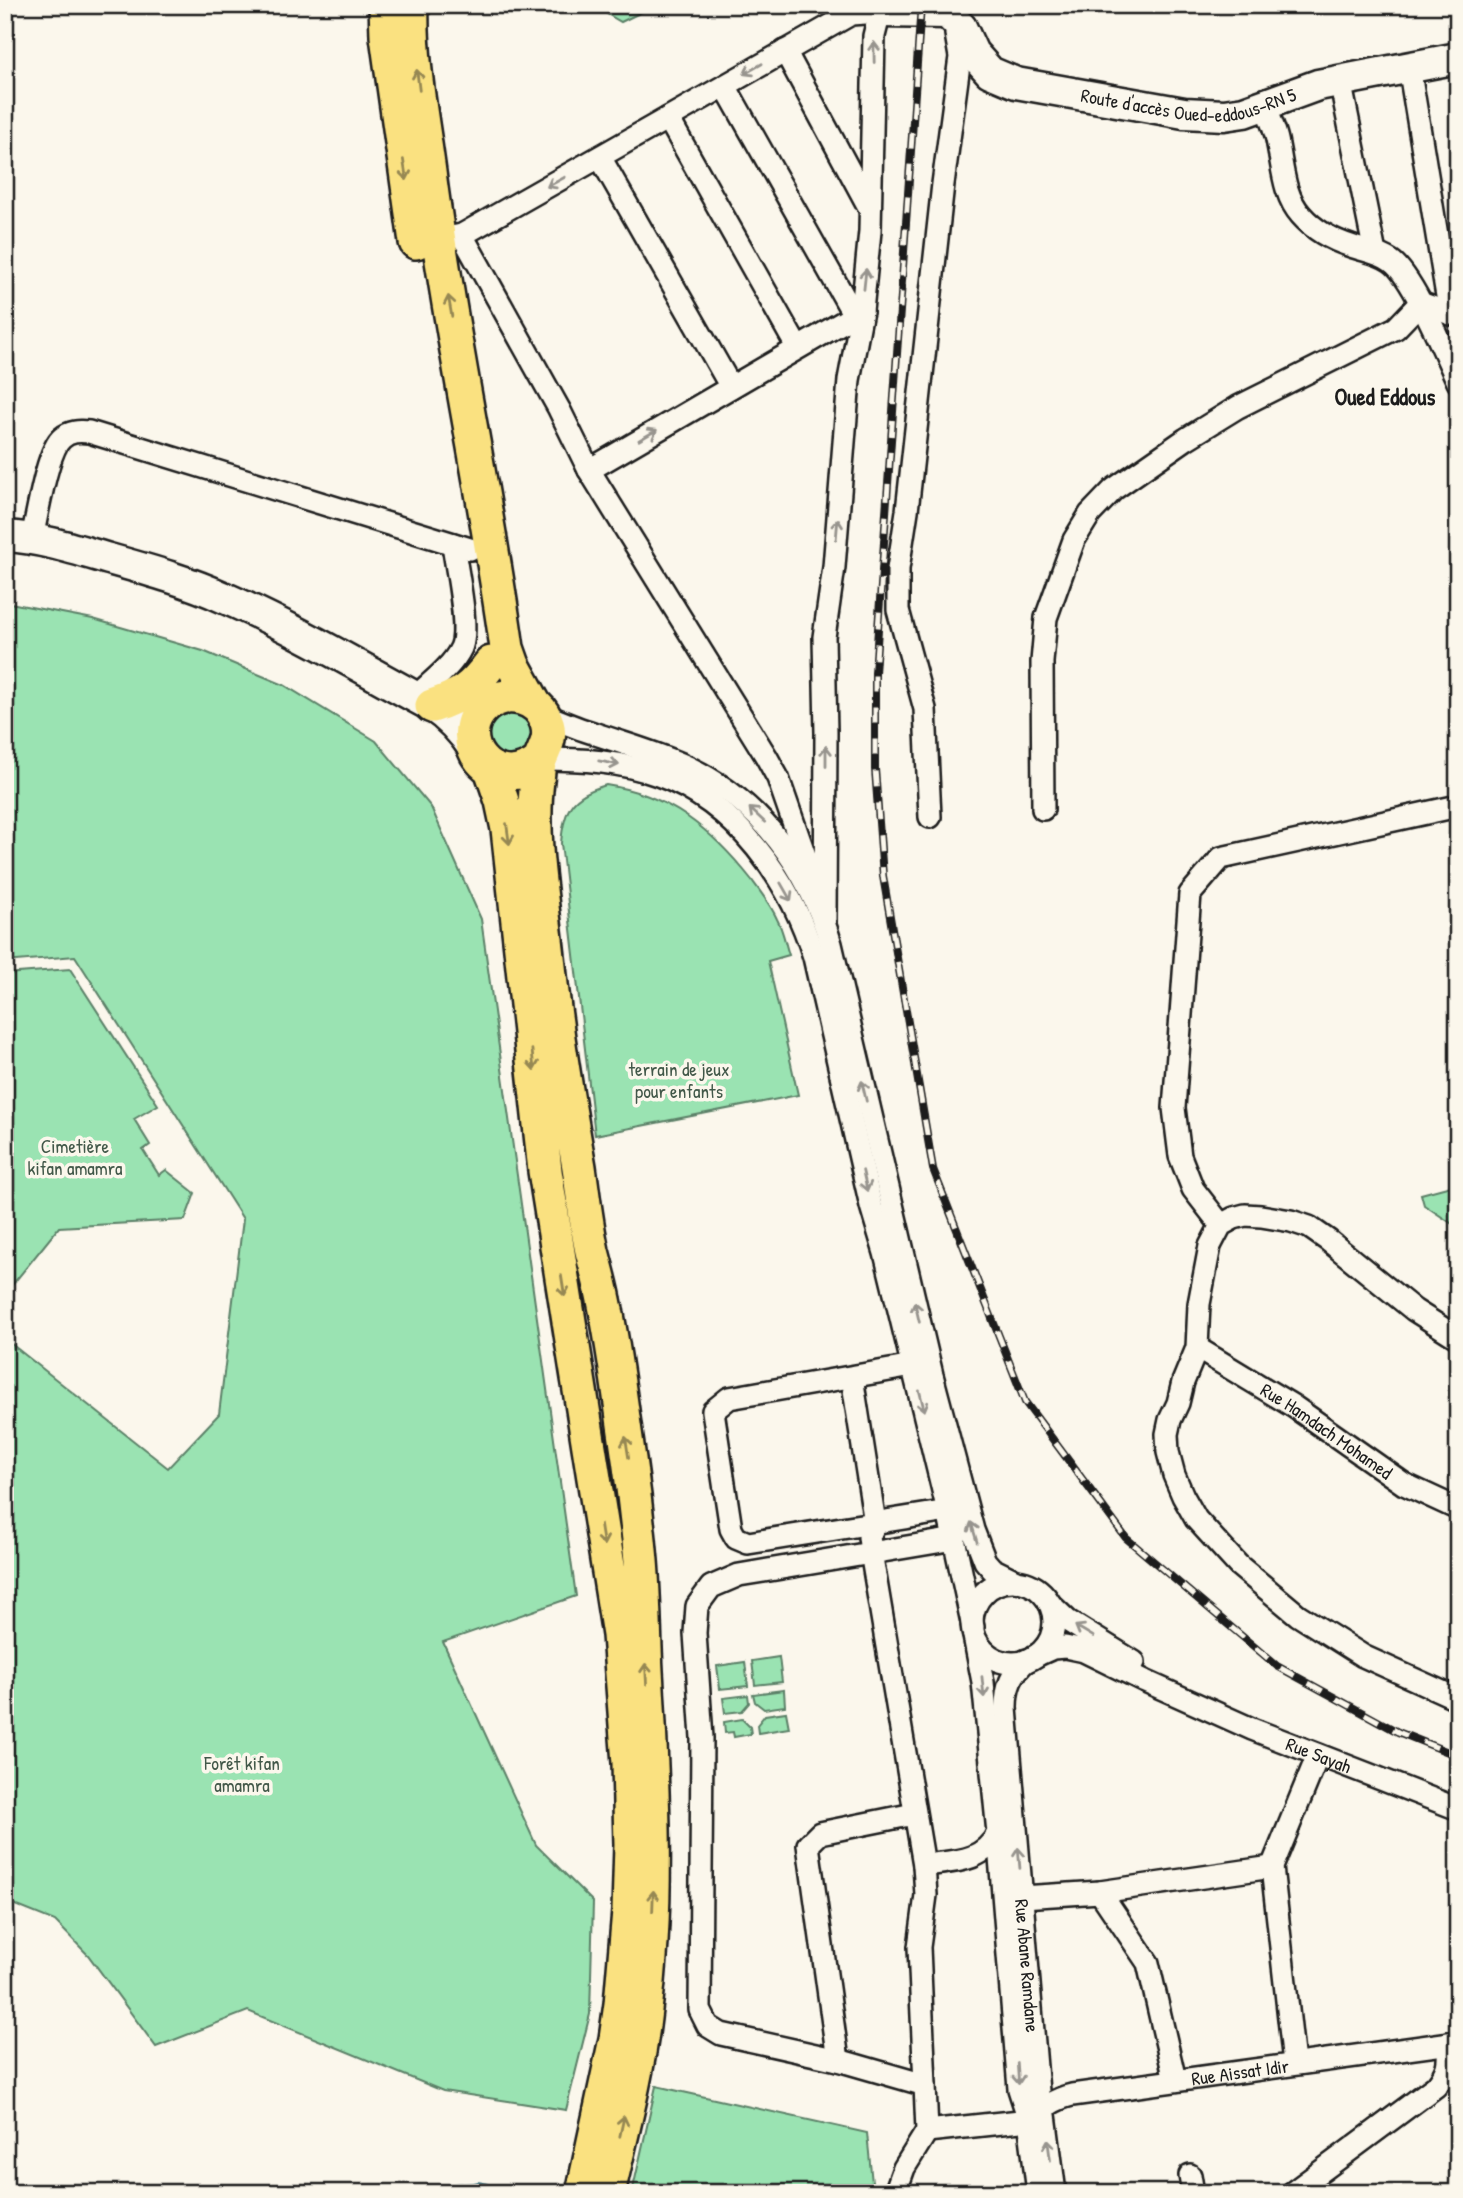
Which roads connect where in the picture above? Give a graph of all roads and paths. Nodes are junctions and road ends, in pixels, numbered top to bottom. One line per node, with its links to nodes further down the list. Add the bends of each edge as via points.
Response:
1 (386, 5): 14 (main road, one-way to 14, via 387,36)
2 (412, 5): 14 (main road, one-way to 2)
3 (880, 12): 4 (main road); 5 (street, via 851,14); 13 (street, one-way to 3, via 874,36)
4 (947, 13): 10 (main road, Route d'accès Oued-eddous-RN 5, via 990,72 1016,83 1184,113 1224,115); 34 (street, via 960,57 898,569 898,610 925,709)
5 (785, 51): 9 (street, one-way to 9); 13 (street)
6 (1458, 58): 7 (main road, Route d'accès Oued-eddous-RN 5)
7 (1409, 66): 8 (main road, Route d'accès Oued-eddous-RN 5); 17 (street)
8 (1340, 80): 10 (main road, Route d'accès Oued-eddous-RN 5); 15 (street)
9 (725, 86): 11 (street); 18 (street)
10 (1264, 104): 15 (street, via 1289,195 1300,214 1333,239)
11 (668, 118): 12 (street); 19 (street)
12 (600, 157): 14 (street, one-way to 14); 21 (street)
13 (870, 209): 18 (street, one-way to 13)
14 (439, 239): 22 (street, via 559,409); 24 (main road); 28 (main road, one-way to 14, via 507,648)
15 (1375, 253): 16 (street, via 1393,262)
16 (1420, 303): 17 (street); 20 (street); 33 (street, via 1396,328 1238,407 1186,439 1114,489 1090,514 1074,540 1046,618)
17 (1454, 308)
18 (858, 313): 19 (street); 36 (street, one-way to 18, via 824,637)
19 (797, 347): 21 (street)
20 (1458, 382)
21 (731, 387): 22 (street, one-way to 21)
22 (589, 470): 31 (street, via 766,756)
23 (19, 537): 24 (street, via 52,452 63,437 80,431); 26 (main road, via 152,571 221,596)
24 (461, 546): 25 (main road); 26 (street, via 463,642)
25 (491, 663): 26 (main road, via 466,692 453,699); 27 (main road)
26 (424, 702): 27 (main road, via 452,712); 29 (main road, via 448,717)
27 (483, 708): 28 (main road, via 500,697 513,696); 29 (main road, via 471,736)
28 (539, 710): 30 (main road, via 549,738); 35 (street, one-way to 28, via 742,802 691,768)
29 (482, 759): 30 (main road, via 503,773 517,774); 70 (main road, one-way to 70, via 502,801 508,828 545,1171 618,1635 629,1763 630,1885 621,2004)
30 (540, 760): 40 (street, one-way to 40, via 610,762 659,775 693,791 736,826 789,895 814,957); 71 (main road, one-way to 30, via 645,2014 652,1915 653,1787 641,1559 629,1462 553,1007 534,810)
31 (786, 801): 35 (street, via 789,830); 36 (street)
32 (1458, 806): 37 (street, via 1221,858 1189,894 1174,1108 1180,1156 1193,1189)
33 (1043, 809)
34 (930, 817)
35 (785, 849): 36 (street)
36 (825, 922): 47 (street, one-way to 36, via 985,1561 973,1530)
37 (1221, 1225): 38 (street, via 1245,1216 1309,1227 1414,1310); 39 (street, via 1210,1246 1199,1304)
38 (1458, 1338)
39 (1197, 1348): 42 (street, Rue Hamdach Mohamed, via 1293,1406 1404,1484); 52 (street, via 1167,1434 1174,1475 1196,1519 1237,1564 1298,1615 1363,1656)
40 (913, 1366): 41 (street); 43 (street, one-way to 43)
41 (852, 1377): 44 (street); 44 (street, via 729,1398 713,1411 736,1538 748,1543)
42 (1458, 1509)
43 (948, 1511): 44 (street); 45 (street)
44 (874, 1523): 46 (street, via 869,1537)
45 (954, 1539): 46 (street); 49 (street)
46 (871, 1552): 55 (street); 64 (street, via 738,1575 711,1587 697,1606 695,1633 702,1752 700,2010 708,2026 721,2034)
47 (1016, 1581): 48 (street, via 1039,1590); 49 (street, via 998,1584 983,1594 974,1609)
48 (1049, 1603): 50 (street, via 1054,1619 1051,1636); 51 (street, Rue Sayah, one-way to 48, via 1060,1616)
49 (973, 1631): 50 (street, via 992,1657 1009,1663); 56 (street, one-way to 56, via 983,1682)
50 (1031, 1658): 51 (street, Rue Sayah, via 1053,1648 1084,1650); 62 (street, Rue Abane Ramdane, one-way to 50, via 1006,1708 1015,1671)
51 (1181, 1696): 53 (street, Rue Sayah)
52 (1458, 1699)
53 (1318, 1755): 54 (street, Rue Sayah); 59 (street)
54 (1458, 1809)
55 (914, 1814): 58 (street); 64 (street, via 820,1833 808,1845)
56 (998, 1833): 57 (street, via 992,1845); 60 (street)
57 (968, 1859): 58 (street); 60 (street, via 989,1866)
58 (923, 1865): 67 (street, via 926,1895 919,1947)
59 (1272, 1867): 61 (street); 65 (street)
60 (1002, 1878): 68 (street, one-way to 68, via 1019,2089)
61 (1100, 1892): 62 (street); 66 (street, via 1148,1963)
62 (1022, 1896): 68 (street, Rue Abane Ramdane)
63 (1452, 2042): 65 (street, Rue Aissat Idir); 75 (street, via 1446,2074 1436,2086)
64 (838, 2060): 67 (street)
65 (1294, 2063): 66 (street, Rue Aissat Idir)
66 (1175, 2080): 68 (street, Rue Aissat Idir)
67 (925, 2085): 69 (street)
68 (1042, 2104): 69 (street, Rue Aissat Idir); 73 (street, Rue Abane Ramdane); 74 (street, one-way to 68)
69 (927, 2131): 72 (street)
70 (583, 2193)
71 (608, 2193)
72 (895, 2193)
73 (1038, 2193)
74 (1055, 2193)
75 (1292, 2193)

